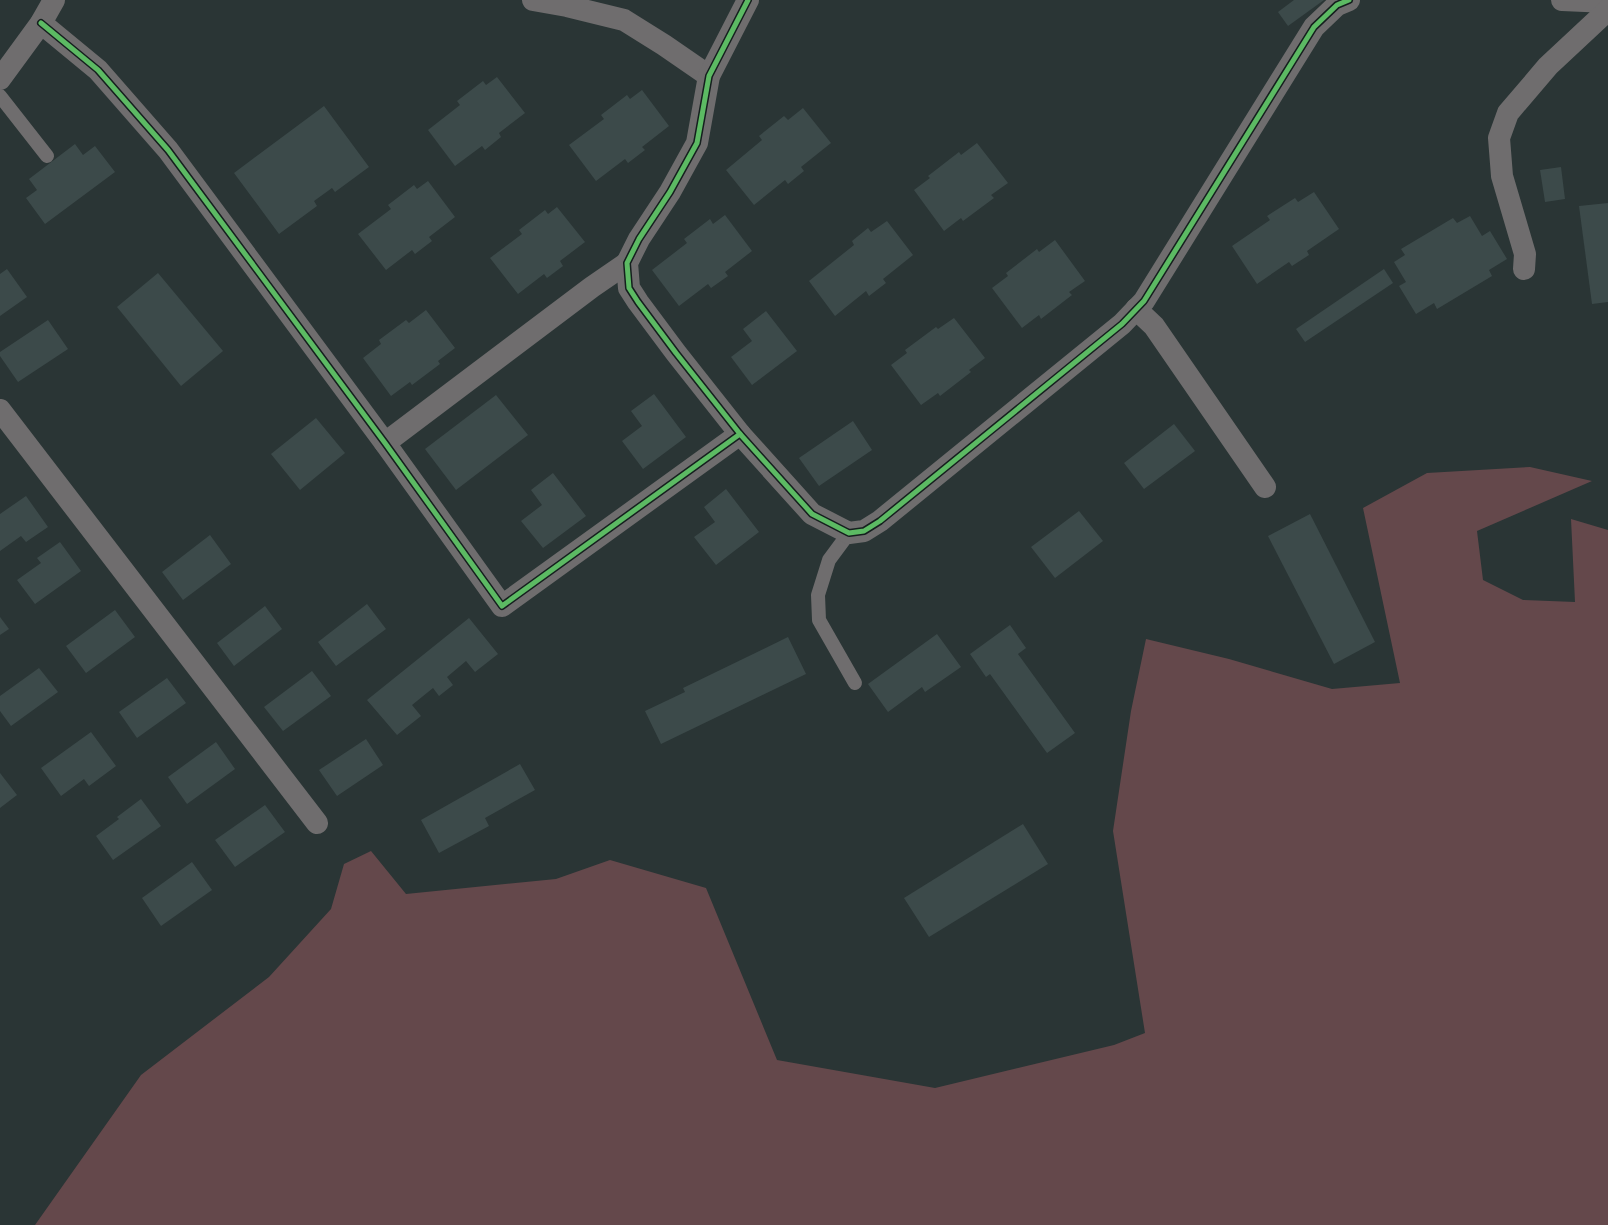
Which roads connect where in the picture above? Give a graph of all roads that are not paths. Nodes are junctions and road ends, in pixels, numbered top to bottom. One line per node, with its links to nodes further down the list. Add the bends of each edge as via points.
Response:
1 (54, 0): 8 (street)
2 (533, 0): 9 (street, via 624,20)
3 (748, 0): 9 (street)
4 (1349, 0): 15 (street, via 1337,5 1314,27 1148,294)
5 (1562, 0): 6 (street)
6 (1608, 2)
7 (1608, 10): 14 (street, via 1543,72 1508,112 1499,138 1502,176 1525,254)
8 (41, 23): 10 (street); 18 (street, via 98,70 168,150)
9 (709, 76): 13 (street, via 697,143)
10 (0, 79)
11 (0, 96): 12 (lane)
12 (48, 156)
13 (627, 263): 17 (street, via 629,288 638,302); 18 (street)
14 (1524, 269)
15 (1136, 309): 19 (street, via 1154,326); 20 (street, via 1116,329 880,522 864,531)
16 (0, 410): 22 (street)
17 (740, 434): 18 (street, via 502,606); 20 (street, via 812,514)
18 (385, 443)
19 (1265, 487)
20 (849, 533): 21 (lane, via 829,560 818,595 819,620)
21 (855, 683)
22 (317, 823)

